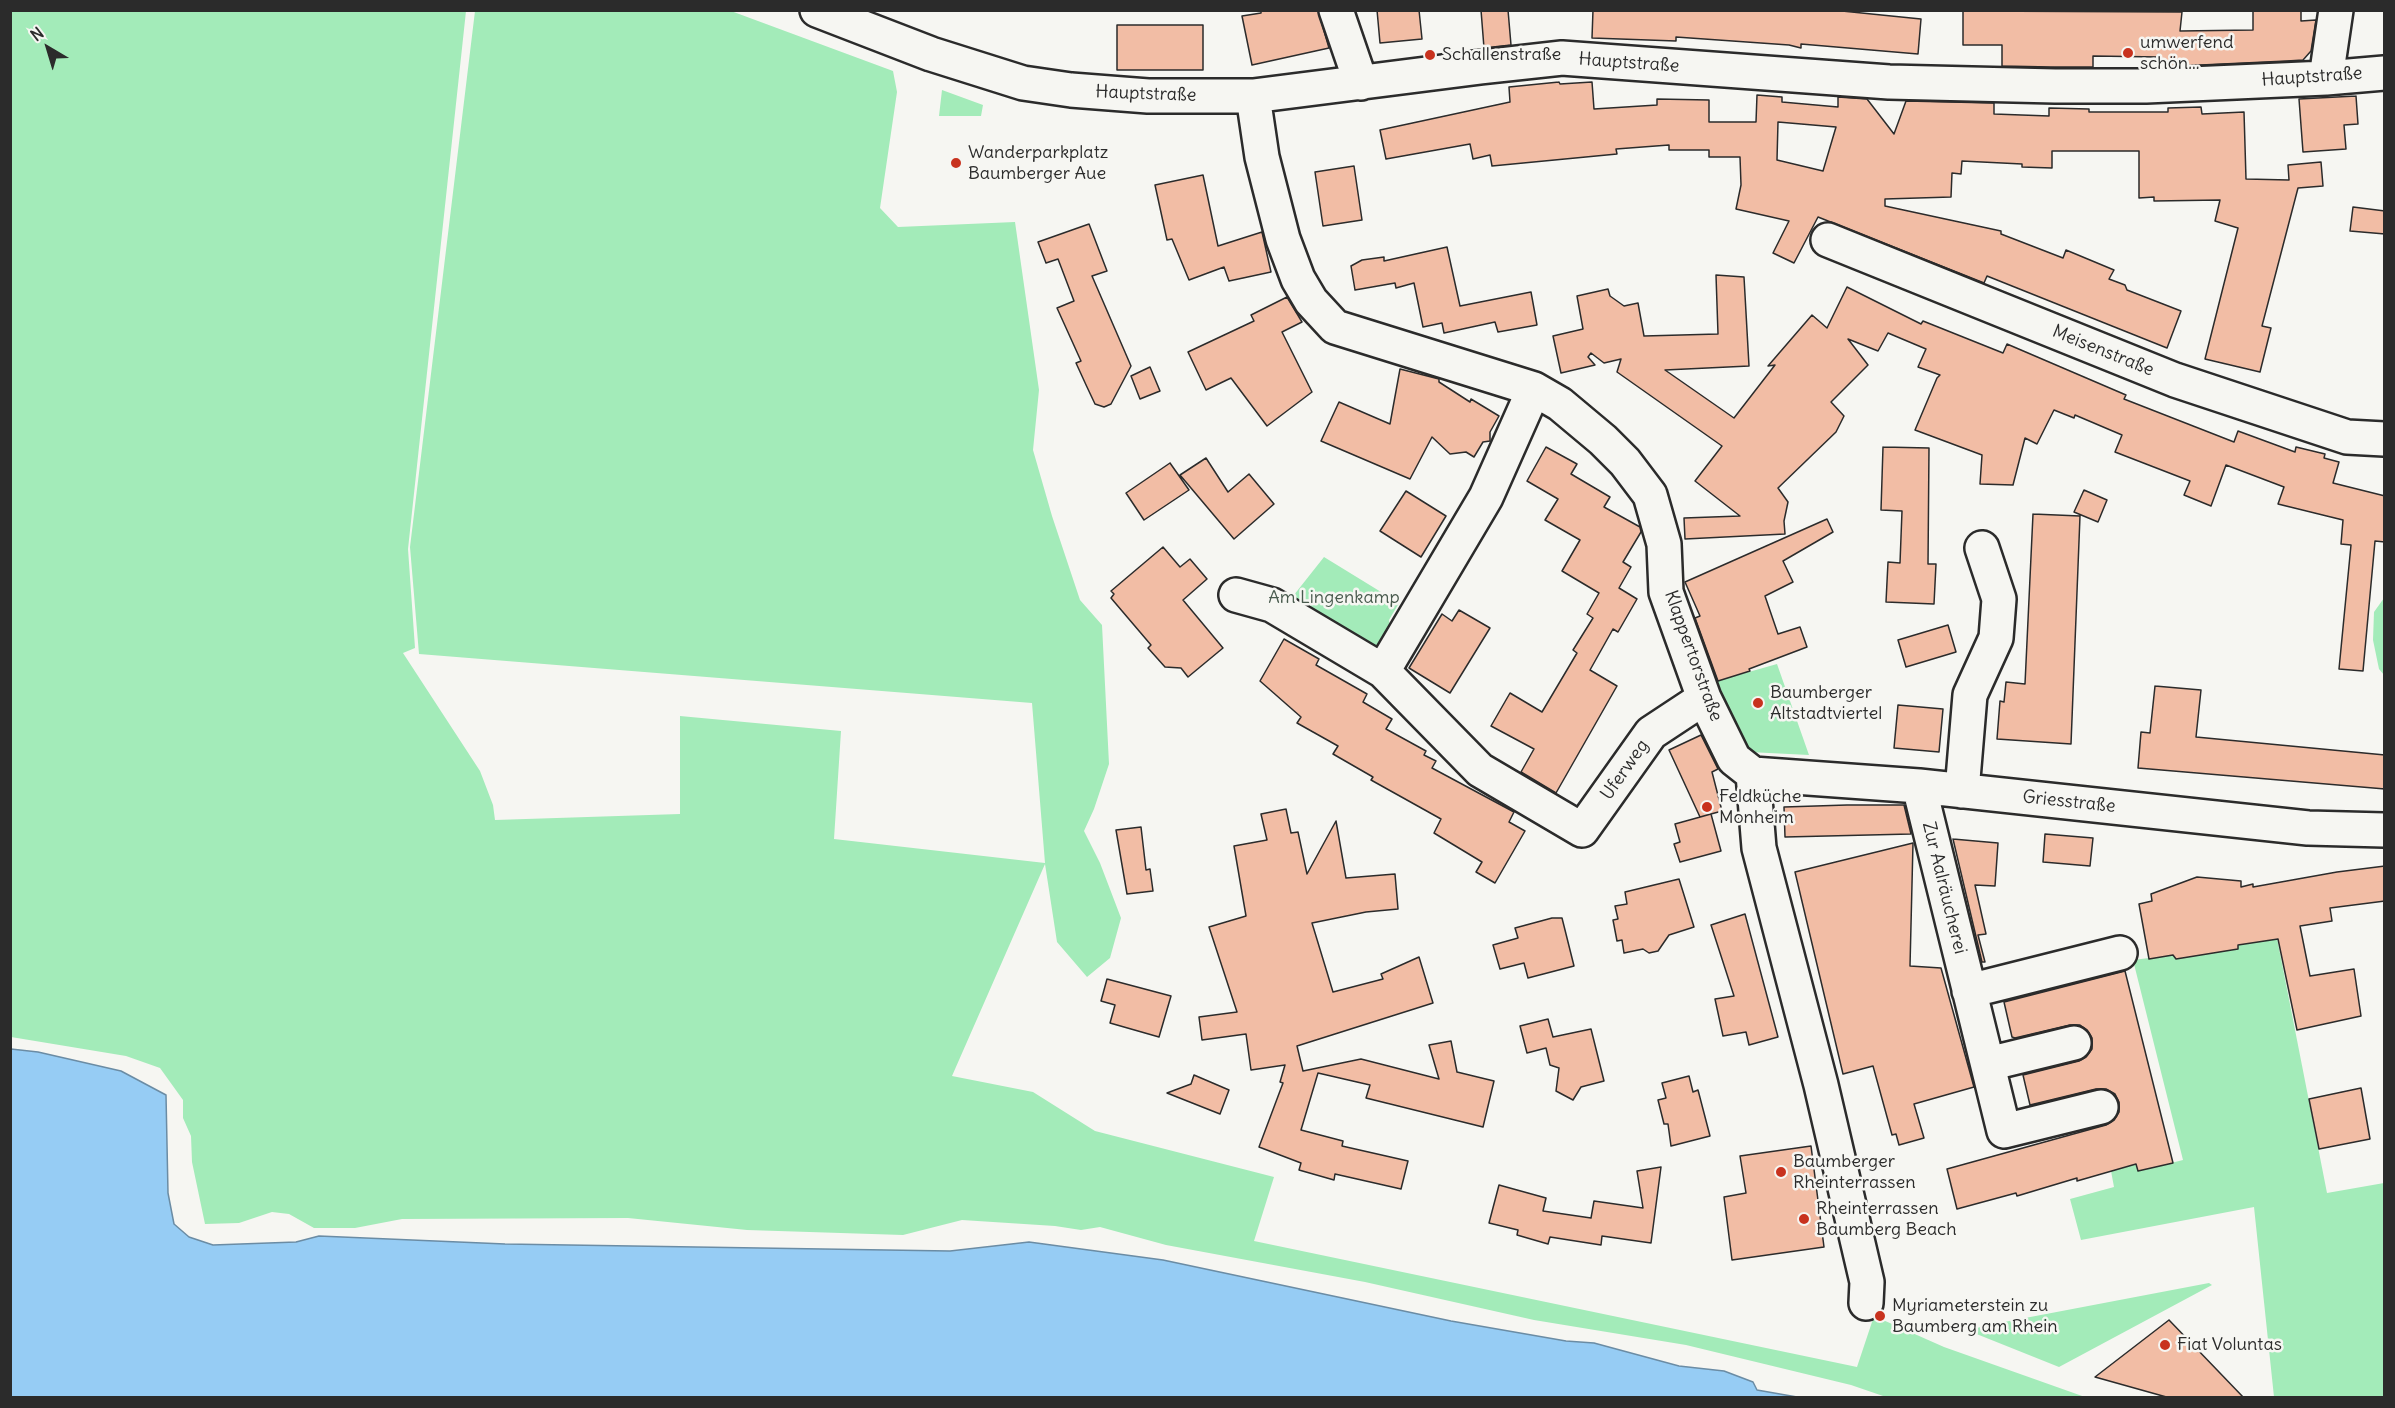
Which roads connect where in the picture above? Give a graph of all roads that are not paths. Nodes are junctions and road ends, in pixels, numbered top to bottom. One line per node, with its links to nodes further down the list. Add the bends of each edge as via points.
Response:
1 (817, 10): 7 (street, Hauptstraße, via 931,54 1023,83 1148,96)
2 (1336, 10): 6 (street)
3 (2336, 10): 5 (street)
4 (2385, 73): 5 (street, Hauptstraße)
5 (2326, 78): 6 (street, Hauptstraße, via 2146,86 2031,86 1889,82 1562,58)
6 (1361, 83): 7 (street, Hauptstraße)
7 (1253, 96): 9 (street, Klappertorstraße, via 1262,157 1283,239 1298,279 1311,301 1335,327)
8 (1828, 240): 10 (street, Meisenstraße, via 2175,380 2347,437)
9 (1534, 389): 13 (street, via 1486,497); 14 (street, Klappertorstraße, via 1560,404 1603,440 1650,495 1664,544 1666,592)
10 (2385, 439)
11 (1982, 548): 17 (street, via 1999,599 1996,638 1970,695)
12 (1236, 595): 13 (street, via 1272,605)
13 (1383, 671): 14 (street, Uferweg, via 1480,770 1582,830 1651,733)
14 (1704, 698): 15 (street, Klappertorstraße, via 1734,759)
15 (1753, 774): 16 (street, Griesstraße); 24 (street, via 1759,848 1837,1154 1867,1282)
16 (1919, 786): 17 (street, Griesstraße); 20 (street, Zur Aalräucherei)
17 (1962, 791): 18 (street, Griesstraße, via 2308,828)
18 (2385, 830)
19 (2120, 953): 20 (street)
20 (1970, 991): 22 (street, Zur Aalräucherei)
21 (2074, 1043): 22 (street)
22 (1988, 1064): 23 (street, Zur Aalräucherei, via 2004,1131)
23 (2101, 1107)
24 (1866, 1303)

